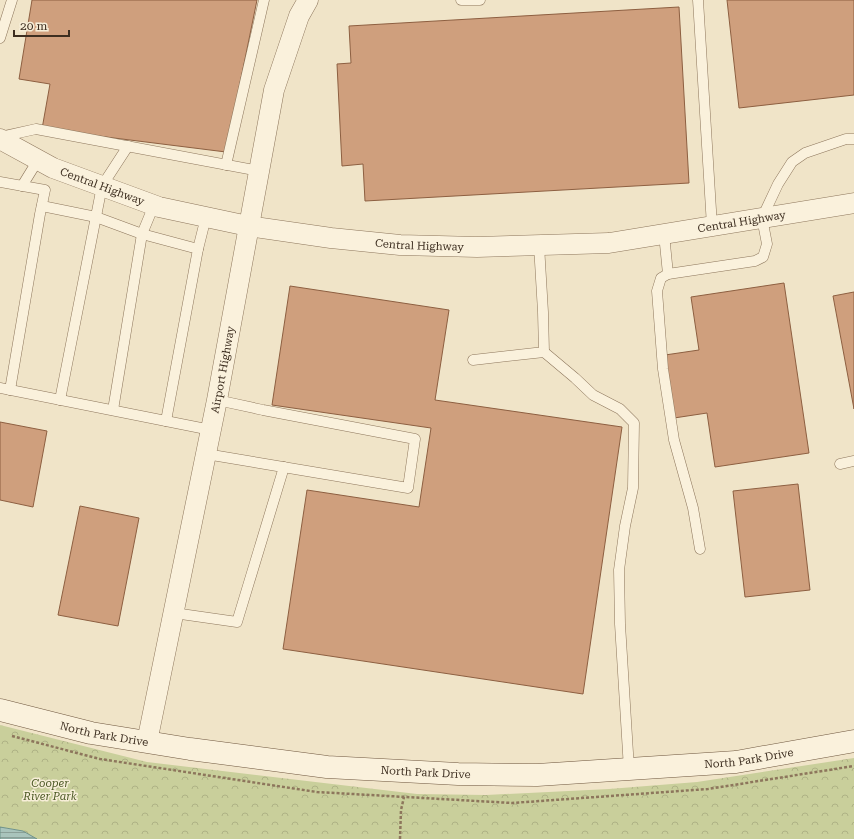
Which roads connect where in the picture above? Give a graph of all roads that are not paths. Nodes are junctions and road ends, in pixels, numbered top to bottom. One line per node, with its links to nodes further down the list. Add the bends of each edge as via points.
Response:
1 (12, 0): 7 (lane)
2 (264, 0): 12 (lane)
3 (308, 0): 13 (street, Airport Highway, via 299,16 274,90)
4 (461, 0): 5 (lane)
5 (480, 0)
6 (698, 0): 24 (lane)
7 (0, 38)
8 (0, 138): 10 (lane, via 36,129); 11 (street, Central Highway)
9 (854, 139): 22 (lane, via 846,139 805,153 792,162)
10 (128, 146): 12 (lane); 16 (lane)
11 (38, 160): 15 (lane); 16 (street, Central Highway)
12 (226, 165): 13 (lane)
13 (259, 171): 23 (street, Airport Highway)
14 (0, 182): 15 (lane)
15 (22, 186): 19 (lane, via 46,190)
16 (102, 186): 18 (street, Central Highway); 20 (lane)
17 (854, 203): 22 (street, Central Highway)
18 (154, 205): 21 (street, Central Highway); 25 (lane)
19 (42, 206): 20 (lane); 33 (lane)
20 (96, 217): 25 (lane); 34 (lane)
21 (206, 217): 23 (street, Central Highway); 28 (lane)
22 (762, 218): 24 (street, Central Highway); 29 (lane, via 767,244 763,256 755,261)
23 (248, 226): 27 (street, Central Highway, via 400,245); 35 (street, Airport Highway)
24 (712, 226): 26 (street, Central Highway)
25 (142, 234): 28 (lane); 36 (lane)
26 (664, 234): 27 (street, Central Highway, via 609,243); 29 (lane)
27 (539, 245): 30 (lane)
28 (198, 249): 37 (lane)
29 (668, 274): 43 (lane, via 661,278 656,291 663,370 674,440 693,508)
30 (544, 352): 31 (lane); 48 (lane, via 593,395 620,409 634,423 633,488 619,570)
31 (473, 360)
32 (0, 388): 33 (lane)
33 (10, 390): 34 (lane)
34 (60, 400): 36 (lane)
35 (217, 400): 38 (street, Airport Highway); 42 (lane, via 415,439 408,488)
36 (113, 410): 37 (lane)
37 (166, 421): 38 (lane)
38 (210, 430): 39 (street, Airport Highway)
39 (206, 454): 42 (lane); 44 (street, Airport Highway)
40 (854, 461): 41 (lane)
41 (840, 464)
42 (284, 467): 44 (lane, via 237,622)
43 (700, 549)
44 (174, 613): 47 (street, Airport Highway)
45 (0, 710): 47 (street, North Park Drive, via 92,733)
46 (854, 741): 48 (street, North Park Drive, via 736,762)
47 (147, 742): 48 (street, North Park Drive, via 327,767 458,774 537,775)
48 (629, 770)

